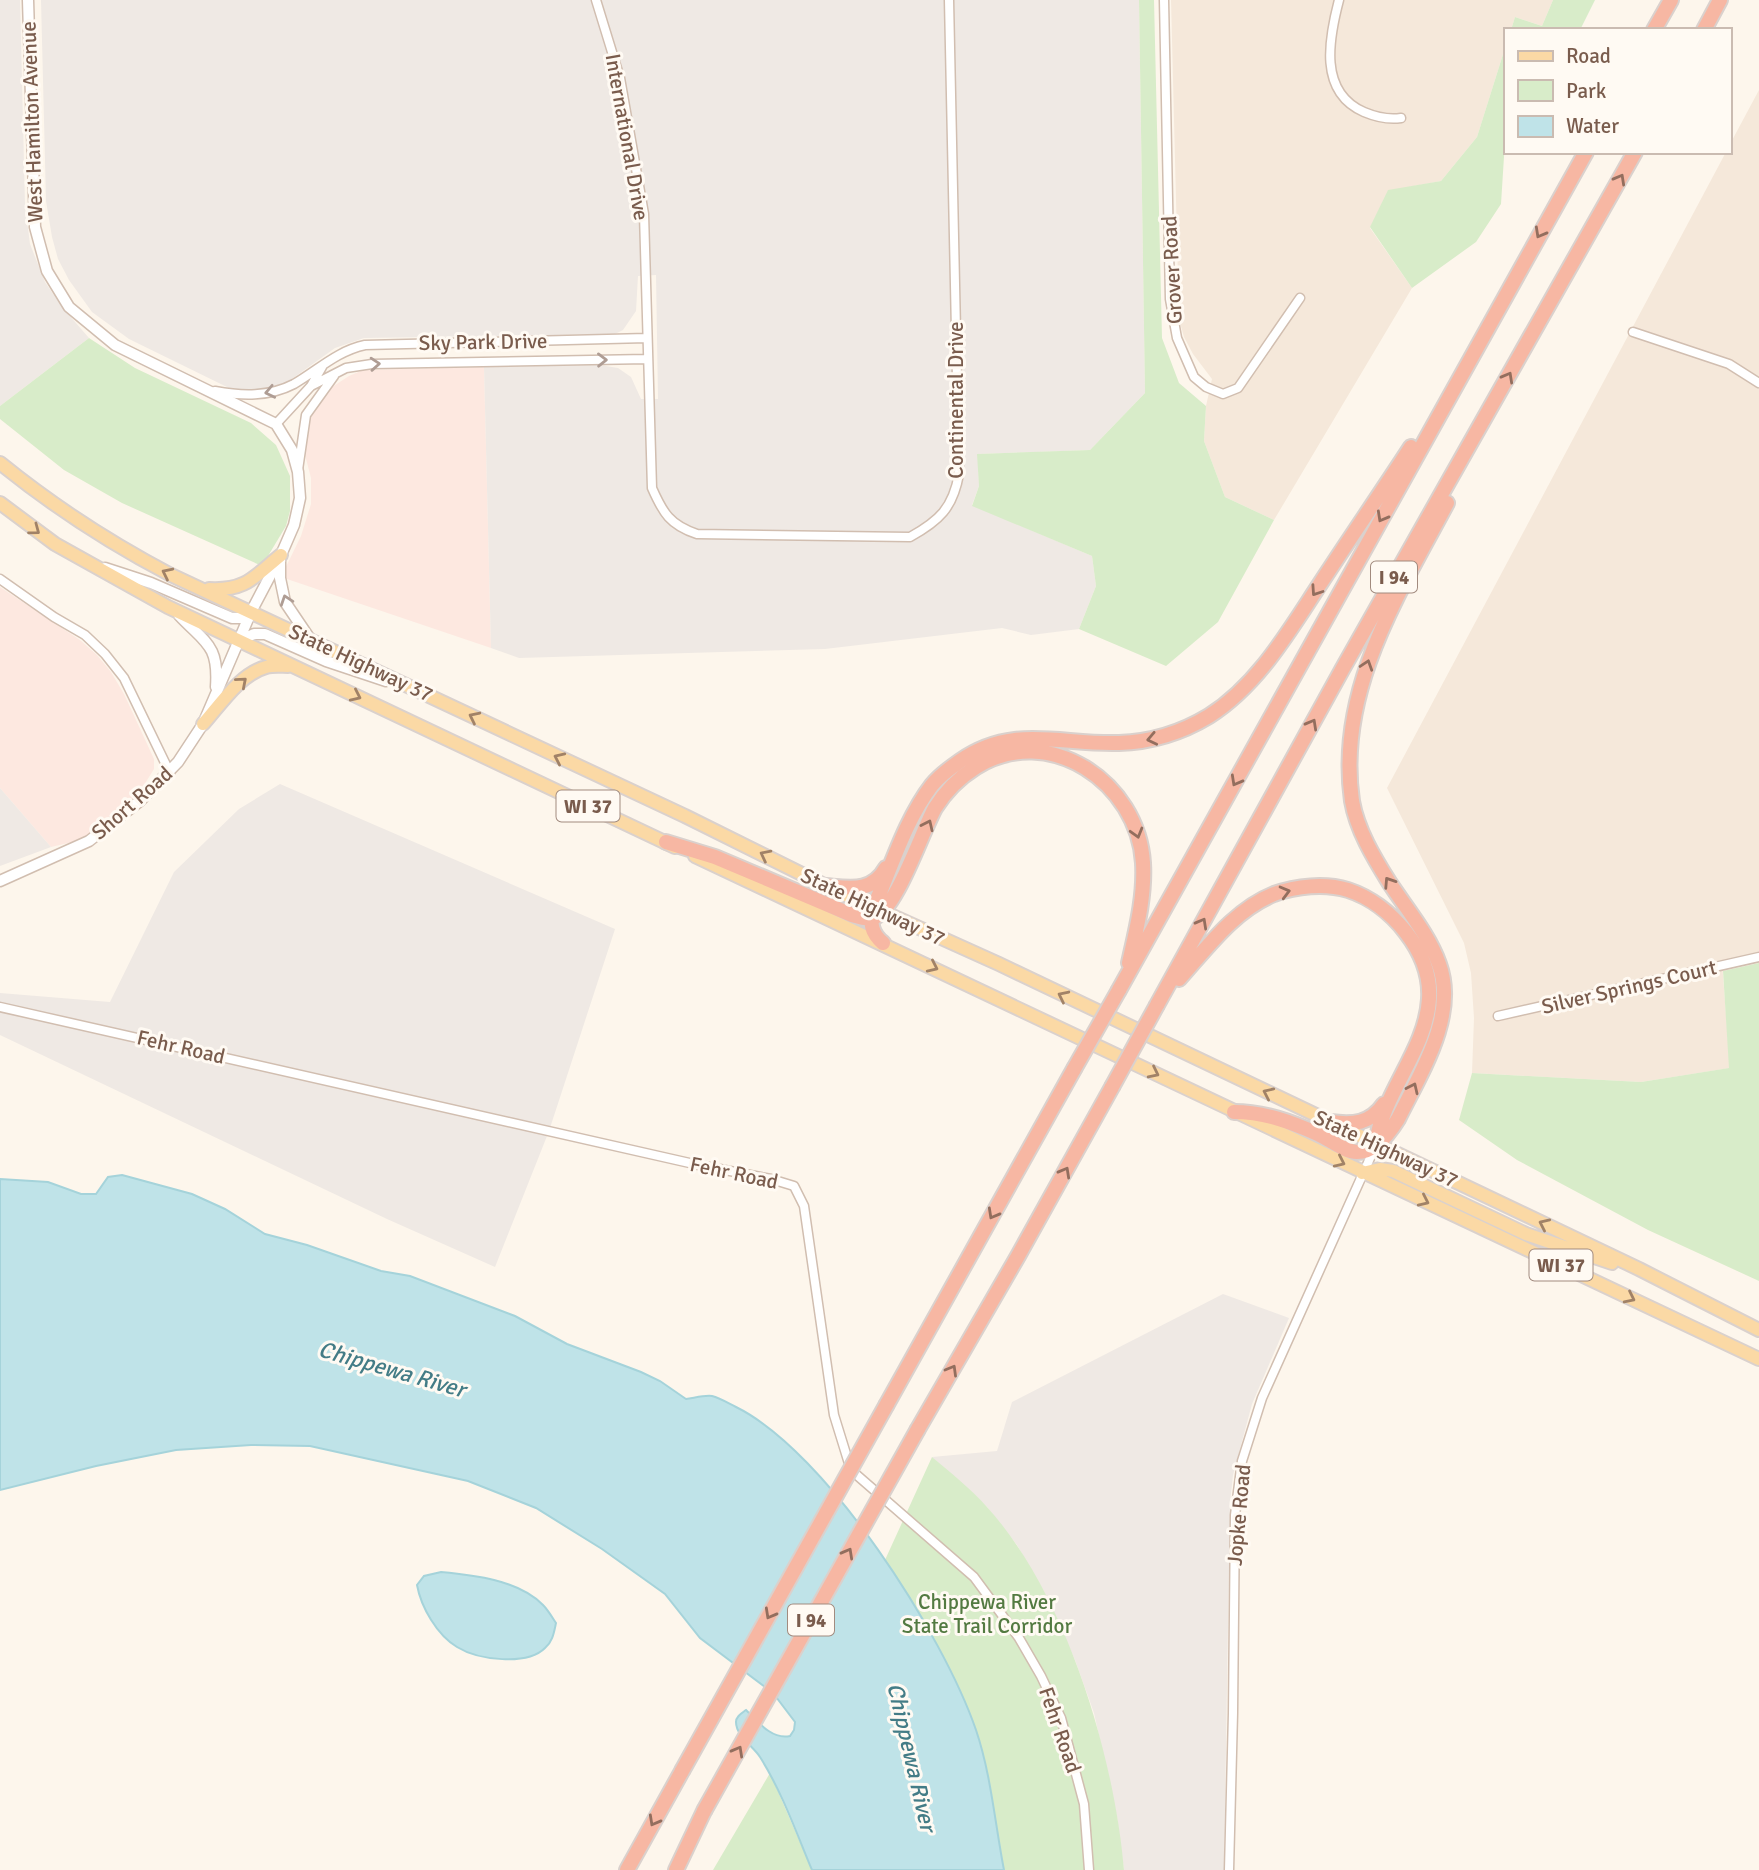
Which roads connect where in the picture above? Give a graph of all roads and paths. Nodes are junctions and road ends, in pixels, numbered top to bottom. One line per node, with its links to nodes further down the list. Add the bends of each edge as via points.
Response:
1 (28, 0): 21 (street, West Hamilton Avenue, via 35,226 47,271 69,307 115,345)
2 (596, 0): 15 (street, International Drive, via 620,78 643,214)
3 (949, 0): 16 (street, Continental Drive, via 959,474 955,495 944,513 910,537 697,534 678,527 661,508 652,488)
4 (1164, 0): 13 (street, Grover Road, via 1170,299 1177,338 1194,377 1223,394 1238,388)
5 (1339, 0): 10 (street, via 1329,35 1331,73 1338,89 1362,111 1381,118)
6 (1671, 0): 8 (highway)
7 (1720, 0): 9 (highway)
8 (1655, 28)
9 (1705, 28)
10 (1401, 118)
11 (1585, 154): 23 (highway, I 94, one-way to 23)
12 (1634, 154): 22 (highway, I 94, one-way to 12)
13 (1300, 298)
14 (1633, 331): 19 (street, via 1729,363)
15 (647, 338): 16 (street, International Drive); 17 (street, Sky Park Drive, via 378,344 352,348)
16 (647, 359): 18 (street, Sky Park Drive, one-way to 16, via 372,364)
17 (324, 364): 20 (street, Sky Park Drive); 21 (street, Sky Park Drive, one-way to 21, via 272,392 248,395)
18 (337, 373): 20 (street, Sky Park Drive); 26 (street, via 306,415)
19 (1759, 383)
20 (311, 386): 24 (street, Sky Park Drive)
21 (209, 390): 24 (street, West Hamilton Avenue)
22 (1488, 413): 49 (highway, I 94, one-way to 22); 55 (highway, one-way to 22, via 1398,1119 1429,1054 1441,1020 1445,989 1435,954 1379,866 1357,819 1349,761 1353,722 1365,670 1381,629 1485,433)
23 (1439, 415): 41 (highway, one-way to 41, via 1430,420 1278,647 1224,706 1189,727 1145,741 1026,737 989,745 937,778); 48 (highway, I 94, one-way to 48)
24 (276, 425): 26 (street, via 292,450)
25 (0, 463): 31 (main road, State Highway 37 / WI 37, one-way to 25, via 100,536)
26 (298, 472): 28 (street, via 298,512)
27 (0, 503): 29 (main road, State Highway 37 / WI 37, one-way to 29)
28 (281, 555): 31 (main road, via 243,586); 33 (street); 34 (street, one-way to 28, via 285,602)
29 (94, 566): 32 (main road, State Highway 37 / WI 37); 33 (street, via 129,575 232,618)
30 (0, 579): 40 (street, via 85,635 105,654 124,678)
31 (201, 589): 33 (main road, State Highway 37 / WI 37)
32 (174, 610): 35 (main road, State Highway 37 / WI 37); 38 (street, via 211,649 216,672)
33 (251, 612): 34 (main road, State Highway 37 / WI 37); 35 (street)
34 (310, 639): 37 (main road, State Highway 37 / WI 37)
35 (239, 641): 36 (main road, State Highway 37 / WI 37); 37 (street, via 265,634 342,667); 38 (street, Short Road)
36 (295, 666): 39 (main road, one-way to 36, via 256,671); 42 (main road, State Highway 37 / WI 37, one-way to 42)
37 (419, 691): 44 (main road, State Highway 37 / WI 37, one-way to 37)
38 (214, 698): 39 (street, Short Road)
39 (203, 724): 40 (street, Short Road)
40 (170, 773): 43 (street, Short Road, via 89,841)
41 (905, 834): 44 (highway, via 882,874 865,888); 45 (highway)
42 (666, 842): 45 (highway, via 715,857 853,915); 46 (main road, State Highway 37 / WI 37)
43 (0, 881)
44 (825, 886): 45 (main road, State Highway 37 / WI 37)
45 (876, 913): 46 (highway, via 873,933); 48 (highway, one-way to 48, via 899,887 936,806 951,788 978,765 1008,755 1053,755 1101,778 1124,803 1140,842 1142,887); 54 (main road, State Highway 37 / WI 37, one-way to 45, via 999,964)
46 (883, 943): 53 (main road, State Highway 37 / WI 37, one-way to 53)
47 (1759, 957): 51 (street, Silver Springs Court)
48 (1122, 984): 60 (highway, I 94, one-way to 60, bridge)
49 (1159, 1001): 52 (highway, one-way to 52, via 1225,928 1262,900 1304,887 1347,890 1368,899 1397,923 1424,968 1427,1011); 61 (highway, I 94, one-way to 49, bridge, via 704,1811)
50 (0, 1007): 62 (street, Fehr Road, via 794,1186 804,1206 834,1415 851,1470 974,1577 1019,1637 1061,1718 1084,1804)
51 (1498, 1016)
52 (1405, 1070): 54 (highway, via 1373,1117 1353,1125); 55 (highway)
53 (1234, 1112): 55 (highway, via 1269,1116 1355,1152); 56 (main road, State Highway 37 / WI 37, one-way to 56)
54 (1330, 1122): 55 (main road, State Highway 37 / WI 37)
55 (1376, 1144): 56 (street, Jopke Road); 57 (main road, State Highway 37 / WI 37, one-way to 55)
56 (1362, 1173): 57 (main road, via 1393,1171 1532,1236); 59 (main road, State Highway 37 / WI 37, one-way to 59); 63 (street, Jopke Road, via 1262,1398 1242,1461 1234,1525)
57 (1639, 1269): 58 (main road, State Highway 37 / WI 37)
58 (1759, 1331)
59 (1759, 1359)
60 (627, 1870)
61 (676, 1870)
62 (1089, 1870)
63 (1229, 1870)

